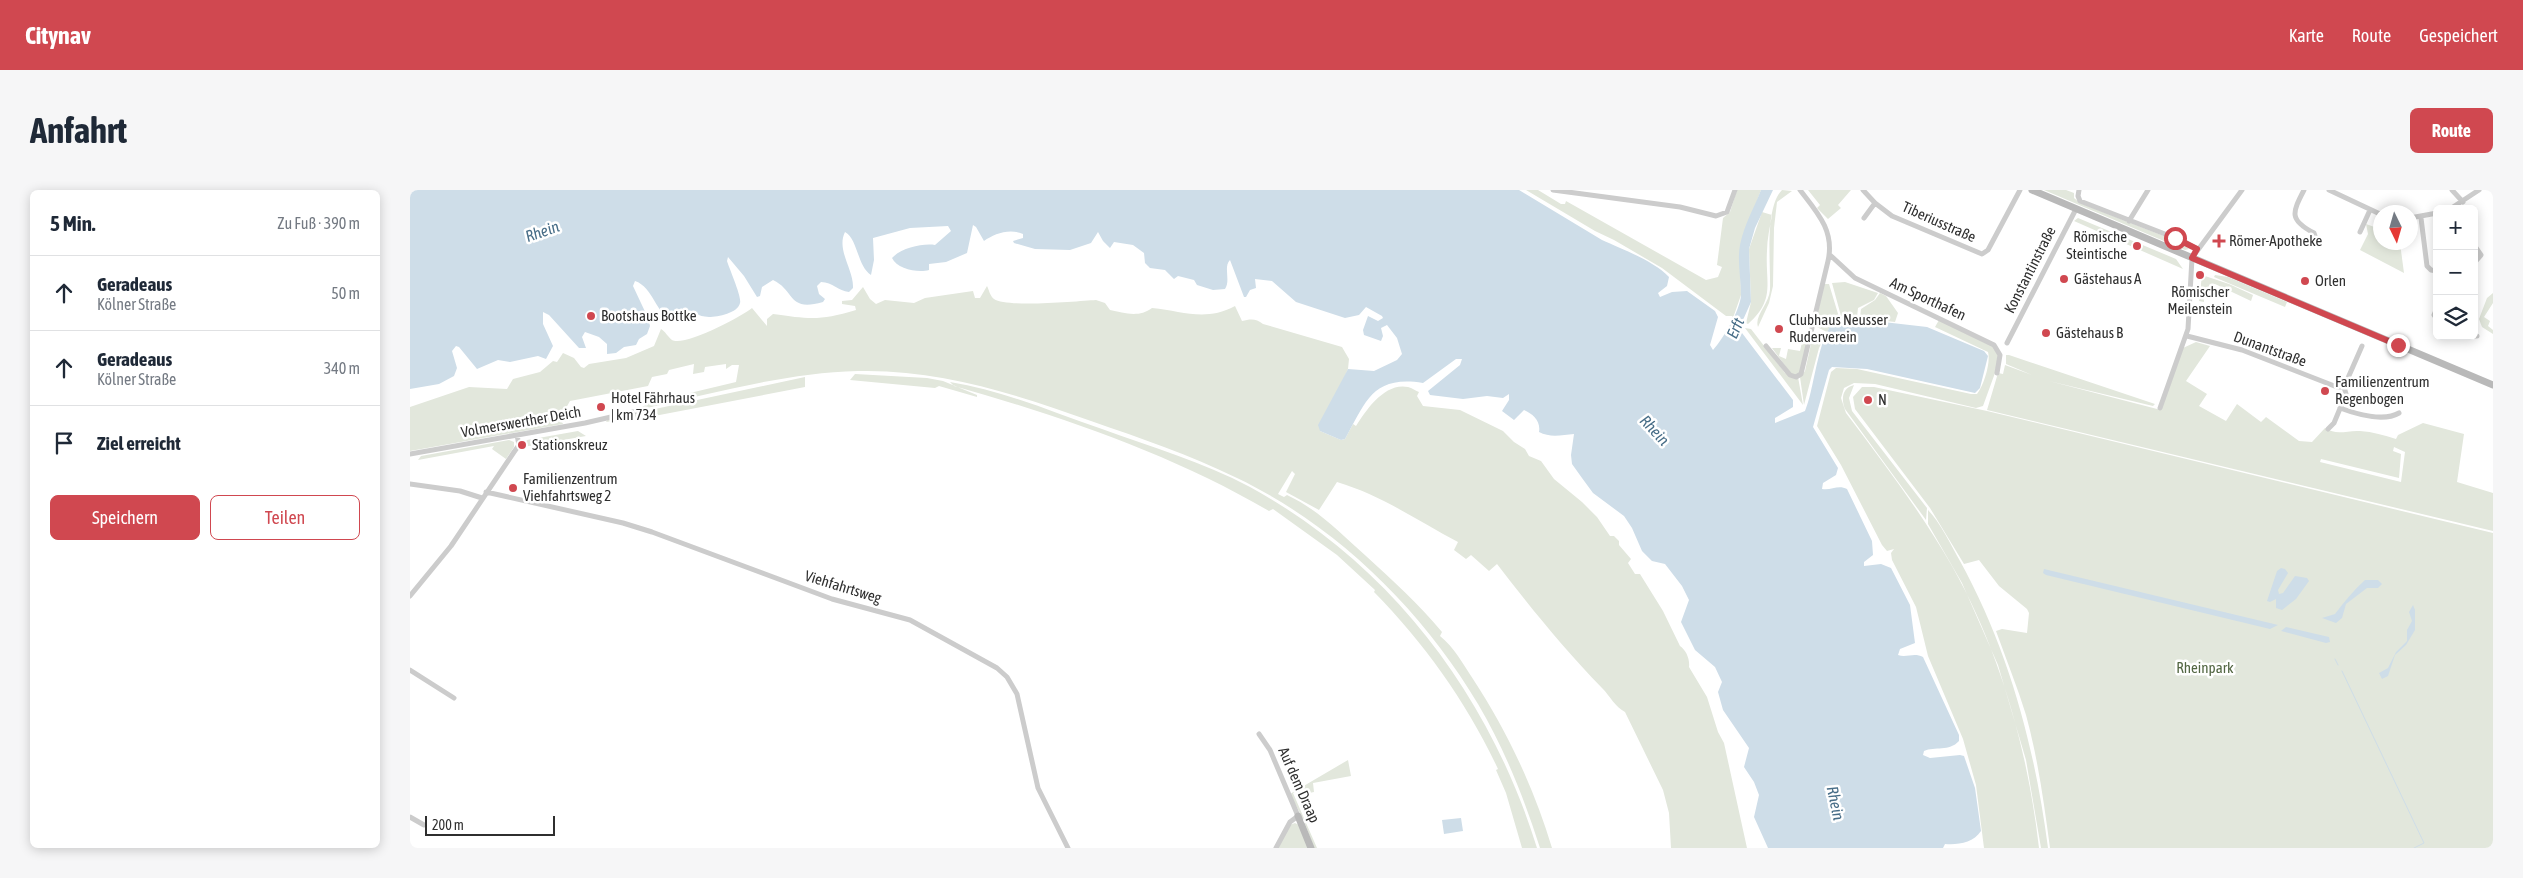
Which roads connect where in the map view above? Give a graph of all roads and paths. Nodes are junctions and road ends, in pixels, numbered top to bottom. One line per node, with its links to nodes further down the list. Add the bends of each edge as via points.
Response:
1 (1553, 190): 2 (street, via 1680,207 1718,216 1727,212)
2 (1735, 190)
3 (1800, 190): 28 (street, via 1826,226)
4 (1863, 190): 15 (street, Tiberiusstraße)
5 (2020, 190): 15 (street, Tiberiusstraße, via 1988,250 1982,254 1902,220)
6 (2032, 190): 18 (main road)
7 (2148, 190): 24 (street)
8 (2242, 190): 27 (street)
9 (2304, 190): 26 (street, via 2294,217)
10 (2329, 190): 19 (street)
11 (2452, 190): 14 (street)
12 (2479, 190): 14 (street)
13 (2078, 193): 24 (street, via 2080,201)
14 (2462, 202): 16 (street); 17 (street)
15 (1874, 203): 22 (street)
16 (2457, 205)
17 (2460, 205)
18 (2076, 209): 29 (main road); 32 (street, Konstantinstraße)
19 (2370, 210): 20 (street); 25 (street)
20 (2373, 211)
21 (2433, 214): 23 (street)
22 (1864, 218)
23 (2421, 218): 30 (street, via 2427,266)
24 (2129, 221): 27 (street)
25 (2360, 232)
26 (2316, 238)
27 (2197, 249): 29 (street)
28 (1830, 255): 33 (street, via 1801,374 1790,375); 35 (street, Am Sporthafen, via 1855,278 1994,345 2000,355)
29 (2192, 258): 31 (street); 36 (main road)
30 (2433, 270)
31 (2187, 336): 37 (street, Dunantstraße, via 2242,350); 38 (street)
32 (2007, 343)
33 (1766, 346)
34 (2362, 346): 37 (street)
35 (1997, 373)
36 (2493, 385)
37 (2344, 387): 39 (street, via 2346,394)
38 (2160, 408)
39 (2340, 408): 41 (street, via 2355,414 2390,417); 42 (street)
40 (637, 412): 43 (street, Volmerswerther Deich)
41 (2399, 413)
42 (2328, 429)
43 (518, 435): 44 (street, Volmerswerther Deich); 46 (street, via 518,446)
44 (410, 454)
45 (410, 484): 46 (street, Viehfahrtsweg)
46 (484, 495): 47 (street, via 438,564); 54 (street, Viehfahrtsweg, via 630,524 824,596 910,620 989,663 1007,677 1017,694 1038,788)
47 (410, 596)
48 (410, 670): 49 (street)
49 (454, 698)
50 (1259, 734): 51 (street, Auf dem Draap, via 1270,750)
51 (1298, 816): 55 (street, via 1290,822); 56 (main road, Auf dem Draap)
52 (410, 817): 53 (street)
53 (424, 825)
54 (1068, 848)
55 (1276, 848)
56 (1311, 848)

